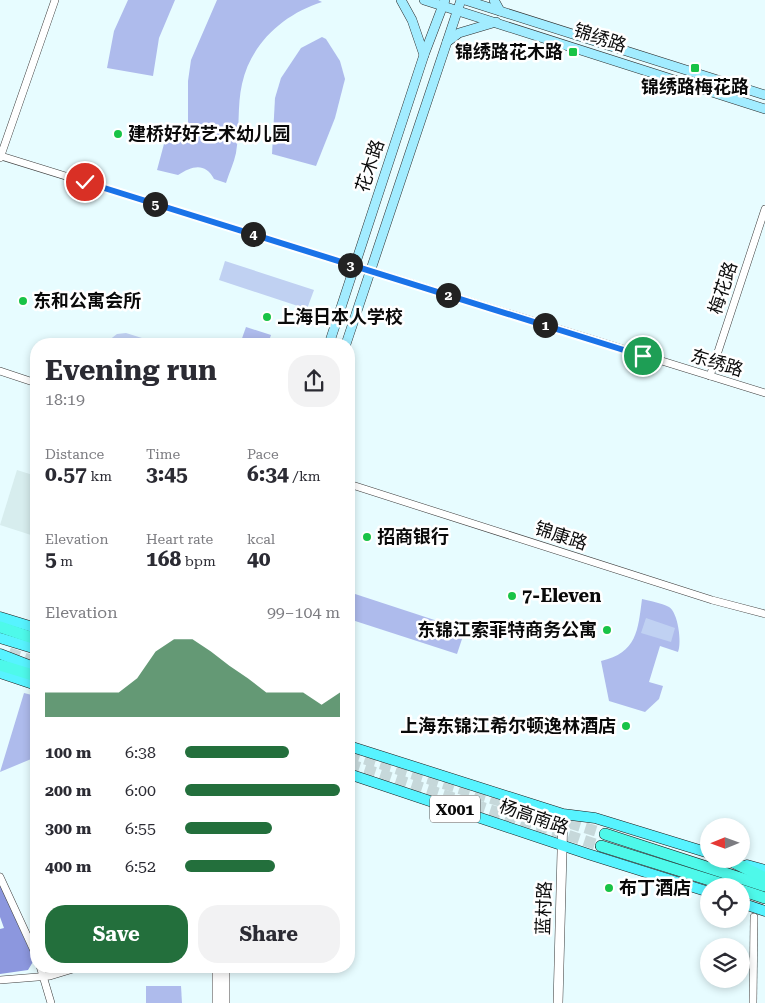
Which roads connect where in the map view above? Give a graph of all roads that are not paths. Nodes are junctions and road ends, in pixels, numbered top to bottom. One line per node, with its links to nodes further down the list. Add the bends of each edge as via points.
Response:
1 (55, 0): 15 (street)
2 (401, 0): 12 (main road)
3 (424, 0): 7 (main road, 锦绣路)
4 (461, 0): 8 (main road, 花木路)
5 (465, 0): 9 (main road, 锦绣路)
6 (494, 0): 9 (main road)
7 (444, 3): 8 (main road, 锦绣路); 12 (main road, 花木路)
8 (458, 10): 10 (main road, 锦绣路); 11 (main road, 花木路)
9 (500, 12): 13 (main road, 锦绣路)
10 (496, 22): 11 (main road, via 460,32); 14 (main road, 锦绣路)
11 (446, 42): 18 (main road, 花木路)
12 (424, 54): 17 (main road, 花木路)
13 (765, 95)
14 (765, 109)
15 (0, 157): 17 (street, 东绣路)
16 (765, 209): 22 (street, 梅花路)
17 (354, 266): 18 (street, 东绣路); 19 (main road, 花木路)
18 (370, 270): 20 (main road, 花木路); 22 (street, 东绣路)
19 (331, 338)
20 (348, 338)
21 (0, 371): 23 (street)
22 (710, 376): 24 (street, 东绣路)
23 (30, 381)
24 (765, 393)
25 (355, 486): 26 (street, 锦康路)
26 (765, 614)
27 (0, 617): 28 (main road)
28 (30, 626)
29 (0, 627): 30 (highway)
30 (30, 637)
31 (0, 638): 32 (main road)
32 (30, 647)
33 (0, 654): 35 (main road)
34 (0, 665): 37 (highway)
35 (30, 666)
36 (0, 673): 38 (main road)
37 (30, 674)
38 (30, 683)
39 (355, 748): 41 (main road, 杨高南路 / X001)
40 (355, 776): 43 (main road, 杨高南路 / X001)
41 (563, 814): 43 (street, 蓝村路); 45 (main road, 杨高南路 / X001, via 595,818)
42 (605, 834): 52 (highway)
43 (562, 845): 53 (main road, 杨高南路 / X001); 71 (street, 蓝村路)
44 (601, 846): 50 (highway)
45 (700, 850)
46 (750, 866): 48 (main road)
47 (746, 868): 51 (highway)
48 (765, 870)
49 (0, 877): 61 (street)
50 (703, 878)
51 (765, 878)
52 (765, 886)
53 (700, 889)
54 (750, 893): 55 (highway)
55 (765, 898)
56 (750, 900): 57 (highway)
57 (765, 903)
58 (750, 906): 59 (main road)
59 (765, 911)
60 (754, 917): 72 (street)
61 (30, 942)
62 (43, 973): 66 (street)
63 (58, 973): 66 (street)
64 (217, 973): 69 (street)
65 (225, 973): 70 (street)
66 (44, 977): 67 (street); 68 (street)
67 (0, 980)
68 (51, 1003)
69 (217, 1003)
70 (225, 1003)
71 (558, 1003)
72 (754, 1003)

